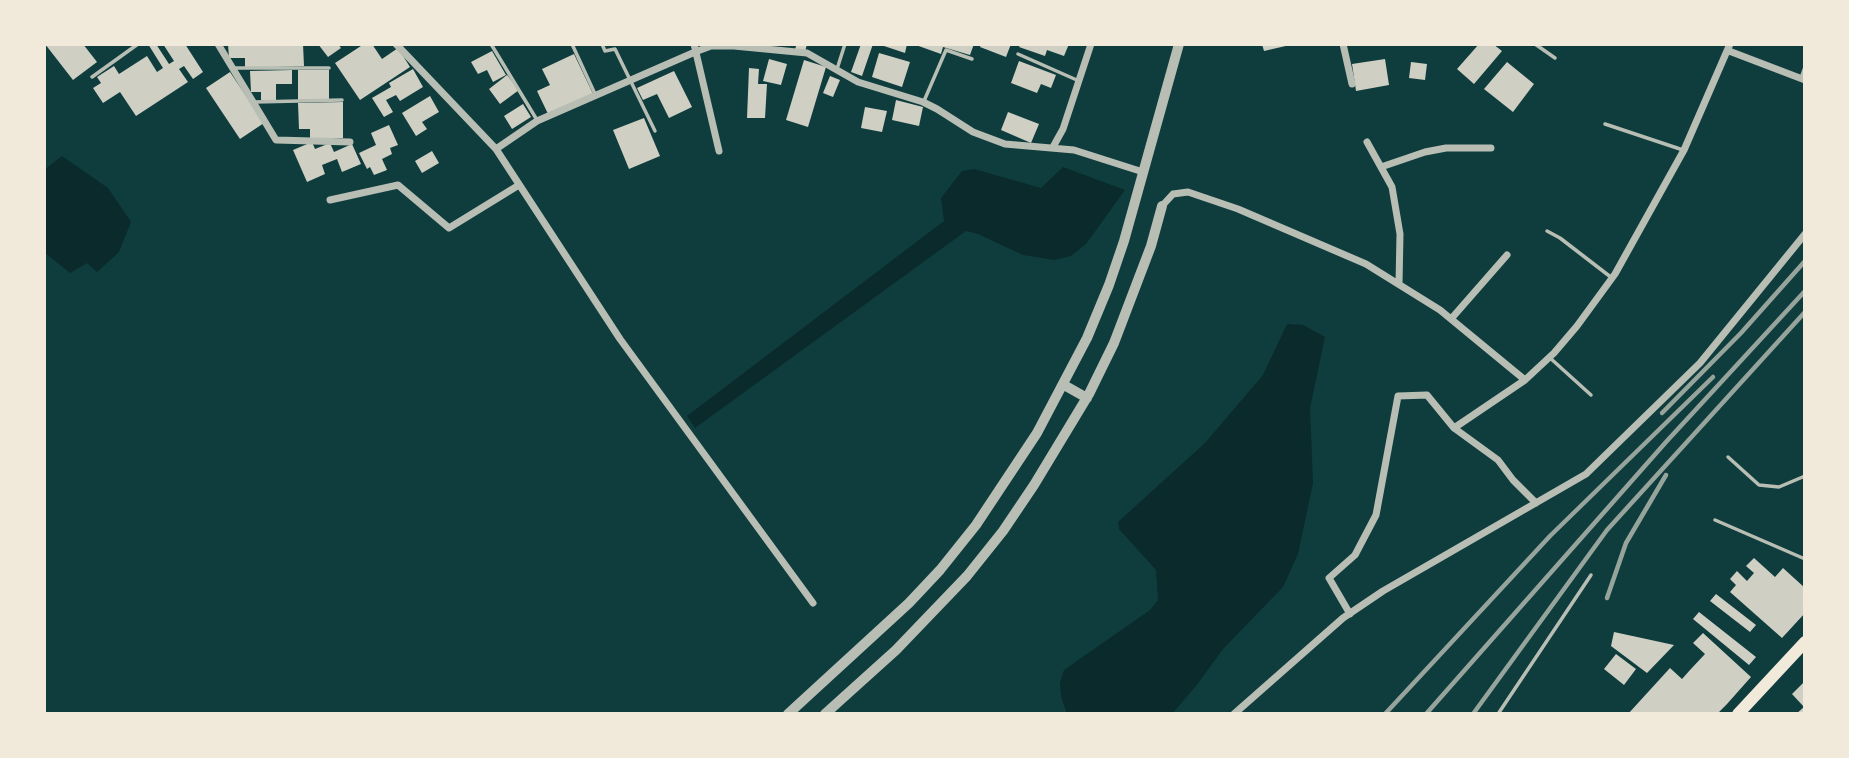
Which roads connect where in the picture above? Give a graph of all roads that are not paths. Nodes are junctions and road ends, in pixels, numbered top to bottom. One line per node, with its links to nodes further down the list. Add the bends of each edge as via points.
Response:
1 (138, 44): 23 (lane)
2 (218, 44): 20 (street)
3 (396, 44): 39 (street)
4 (491, 44): 32 (lane)
5 (572, 44): 28 (lane)
6 (602, 44): 25 (lane, via 605,51 615,49)
7 (809, 44): 15 (street)
8 (845, 44): 22 (lane)
9 (1090, 44): 26 (street)
10 (1179, 44): 43 (street)
11 (1343, 44): 27 (street)
12 (1535, 44): 17 (lane)
13 (1729, 47): 24 (street); 40 (street)
14 (694, 48): 15 (street, via 734,46); 25 (street); 41 (street)
15 (807, 53): 22 (street)
16 (1018, 54): 26 (lane)
17 (1555, 58)
18 (972, 59): 31 (lane, via 946,50)
19 (1805, 67): 24 (lane)
20 (234, 68): 21 (lane); 30 (street)
21 (329, 68)
22 (836, 71): 31 (street)
23 (92, 77)
24 (1803, 79)
25 (631, 80): 28 (street); 34 (lane)
26 (1079, 81): 37 (street)
27 (1352, 84)
28 (596, 96): 32 (street)
29 (342, 100): 30 (lane)
30 (255, 102): 35 (street, via 276,140)
31 (923, 102): 37 (street, via 973,132 1005,144)
32 (537, 121): 39 (street)
33 (1605, 124): 40 (lane)
34 (655, 131)
35 (350, 142)
36 (1367, 142): 42 (street)
37 (1053, 147): 43 (street)
38 (1491, 148): 42 (street, via 1446,148)
39 (496, 149): 44 (street)
40 (1684, 150): 50 (street)
41 (719, 151)
42 (1381, 167): 51 (street, via 1392,187 1398,222)
43 (1143, 172): 55 (street, via 1108,285)
44 (519, 185): 45 (street, via 449,228 398,185); 65 (street, via 620,339)
45 (330, 200)
46 (1162, 206): 51 (street, via 1173,194 1188,192 1366,264); 57 (street, via 1135,290)
47 (1547, 231): 50 (lane)
48 (1805, 234): 61 (street, via 1700,363 1586,474)
49 (1507, 255): 52 (street)
50 (1612, 278): 53 (street)
51 (1399, 284): 52 (street)
52 (1451, 318): 54 (street)
53 (1549, 357): 54 (street); 56 (lane)
54 (1525, 380): 58 (street)
55 (1064, 385): 57 (street); 68 (street, via 1008,480 940,570)
56 (1591, 395)
57 (1087, 398): 69 (street, via 1003,531 967,576 896,650)
58 (1454, 428): 61 (street, via 1498,460); 66 (street, via 1427,395 1398,396 1376,515 1355,555 1329,578)
59 (1728, 457): 60 (lane, via 1759,485 1779,486)
60 (1805, 476)
61 (1536, 503): 66 (street)
62 (1714, 520): 63 (lane)
63 (1805, 559)
64 (1591, 575): 71 (lane)
65 (813, 603)
66 (1350, 614): 70 (street)
67 (1805, 642): 72 (main road)
68 (788, 714)
69 (825, 714)
70 (1234, 714)
71 (1498, 714)
72 (1738, 714)

